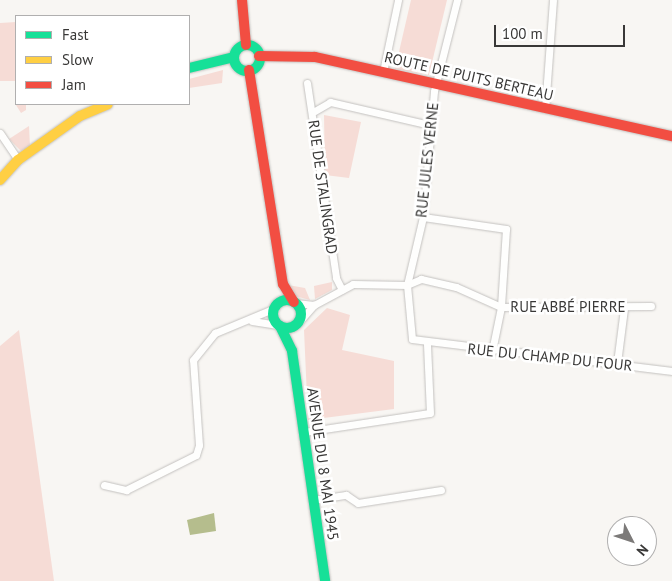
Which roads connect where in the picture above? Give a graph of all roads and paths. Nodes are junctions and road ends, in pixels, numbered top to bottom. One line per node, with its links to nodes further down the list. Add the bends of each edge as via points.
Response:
1 (242, 0): 5 (main road)
2 (398, 0): 10 (street)
3 (457, 0): 12 (street, RUE JULES VERNE)
4 (553, 0): 14 (street)
5 (246, 45): 6 (main road); 7 (main road)
6 (259, 56): 9 (main road); 10 (main road, ROUTE DE PUITS BERTEAU, via 285,53)
7 (234, 57): 8 (main road); 9 (main road, via 238,68)
8 (190, 68)
9 (249, 70): 22 (main road)
10 (383, 72): 12 (main road, ROUTE DE PUITS BERTEAU)
11 (306, 83): 15 (street, RUE DE STALINGRAD)
12 (438, 84): 14 (main road, ROUTE DE PUITS BERTEAU); 16 (street, RUE JULES VERNE)
13 (106, 105): 19 (main road, via 80,116)
14 (545, 109): 18 (main road, ROUTE DE PUITS BERTEAU)
15 (313, 112): 16 (street, via 330,102); 24 (street, RUE DE STALINGRAD, via 336,278)
16 (430, 125): 21 (street, RUE JULES VERNE)
17 (0, 133): 19 (street)
18 (672, 136)
19 (18, 160): 20 (main road)
20 (0, 180)
21 (423, 217): 23 (street, RUE JULES VERNE); 29 (street, via 506,230)
22 (283, 284): 25 (main road); 28 (main road)
23 (407, 285): 24 (street, via 360,282); 29 (street, via 421,279 456,287); 34 (street, RUE DU CHAMP DU FOUR, via 412,306 408,328 412,339)
24 (342, 290): 26 (street)
25 (295, 303): 26 (street); 28 (main road); 32 (main road, AVENUE DU 8 MAI 1945, via 300,310)
26 (314, 305): 32 (street)
27 (651, 306): 30 (street, RUE ABBÉ PIERRE)
28 (275, 307): 31 (street); 33 (main road, AVENUE DU 8 MAI 1945)
29 (501, 307): 30 (street, RUE ABBÉ PIERRE); 36 (street, RUE ABBÉ PIERRE)
30 (624, 308): 37 (street)
31 (251, 321): 33 (street); 40 (street, via 215,333 203,342 193,360 200,445 196,455 126,490)
32 (298, 323): 33 (main road); 35 (main road, AVENUE DU 8 MAI 1945)
33 (279, 326): 35 (main road, AVENUE DU 8 MAI 1945)
34 (427, 343): 36 (street, RUE DU CHAMP DU FOUR); 39 (street, via 430,413)
35 (292, 351): 39 (main road, AVENUE DU 8 MAI 1945)
36 (492, 351): 37 (street, RUE DU CHAMP DU FOUR)
37 (617, 363): 38 (street, RUE DU CHAMP DU FOUR)
38 (672, 371)
39 (304, 432): 42 (main road, AVENUE DU 8 MAI 1945)
40 (104, 485)
41 (441, 490): 42 (street, via 358,503 346,495)
42 (313, 500): 43 (main road, AVENUE DU 8 MAI 1945)
43 (325, 581)

